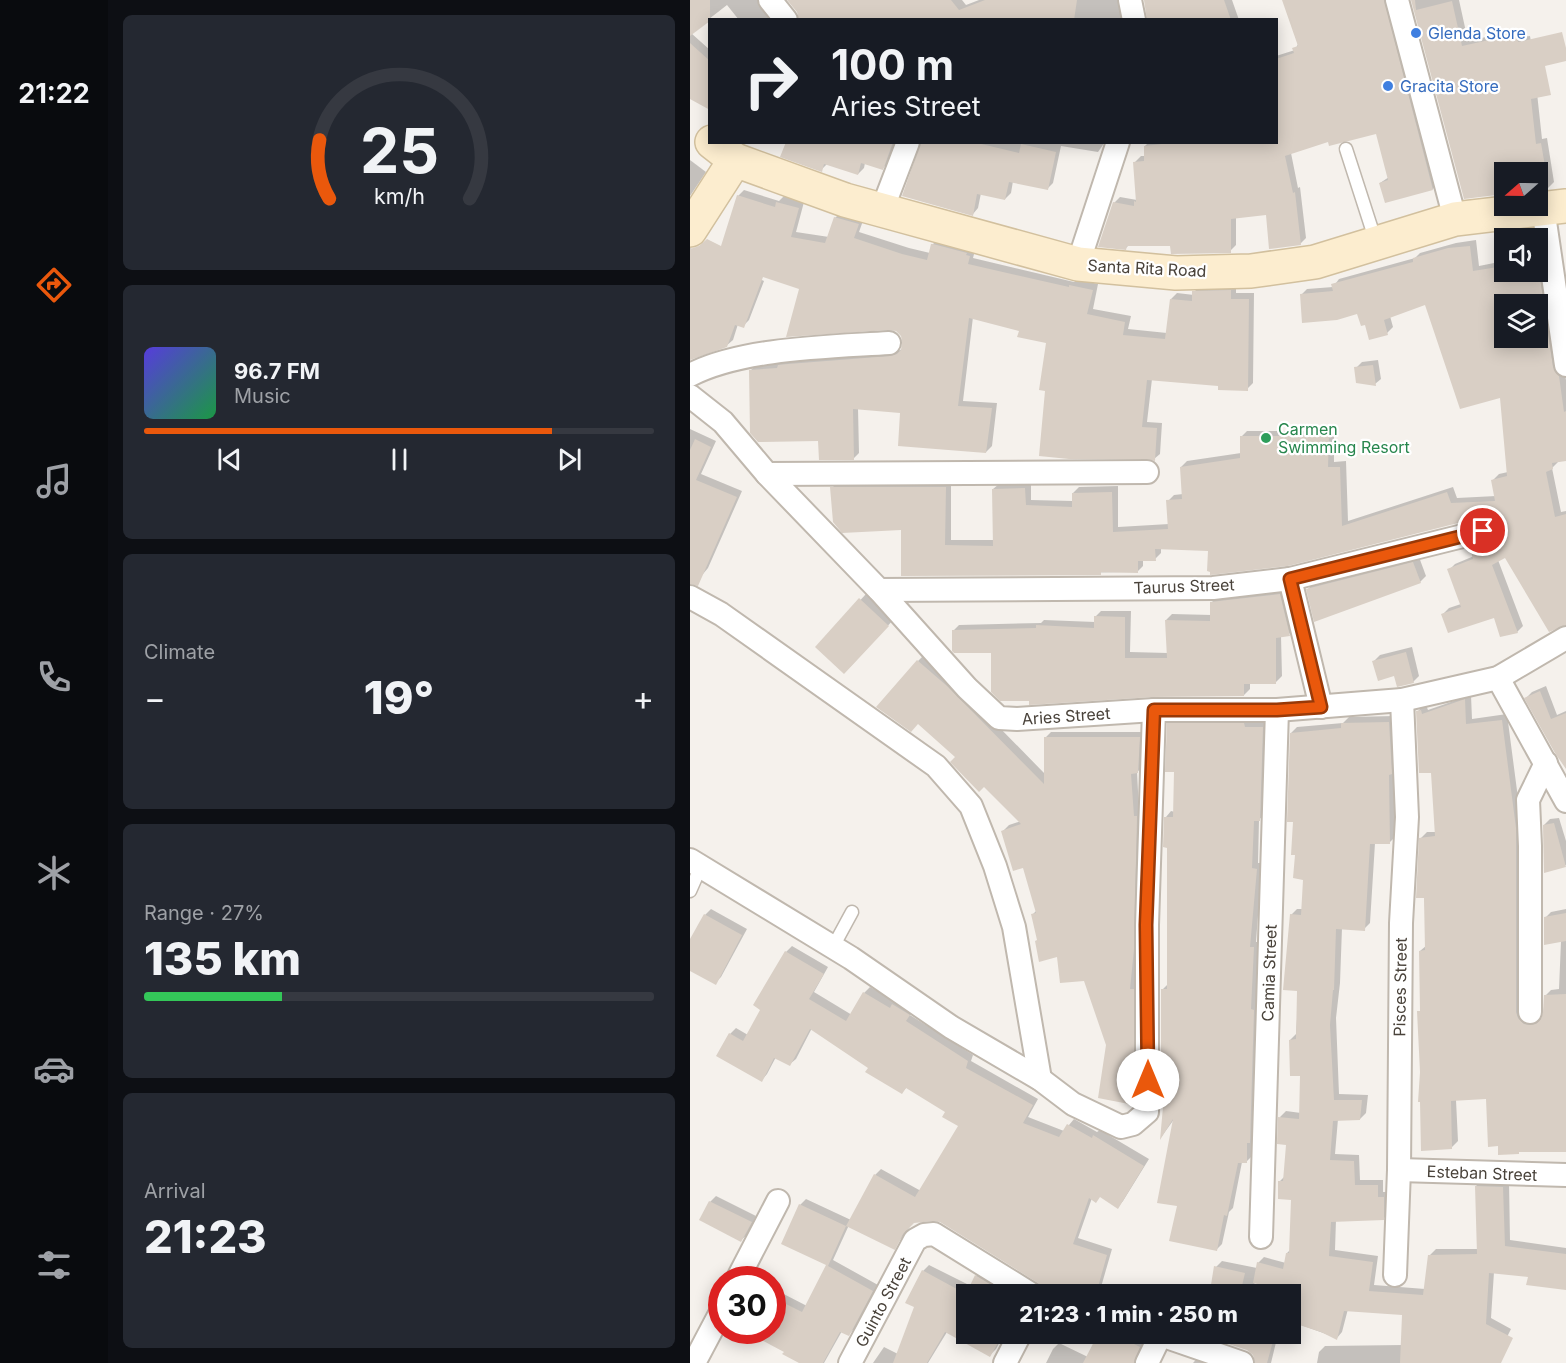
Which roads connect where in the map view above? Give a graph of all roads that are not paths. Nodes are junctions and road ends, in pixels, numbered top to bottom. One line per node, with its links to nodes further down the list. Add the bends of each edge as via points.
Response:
1 (770, 0): 4 (street)
2 (1130, 0): 5 (street)
3 (1397, 0): 14 (street)
4 (784, 18)
5 (1134, 18)
6 (690, 126): 7 (main road, Santa Rita Road)
7 (708, 140)
8 (907, 144): 13 (street)
9 (1117, 144): 17 (street)
10 (719, 148): 13 (main road, Santa Rita Road, via 845,200); 15 (main road)
11 (1346, 148): 16 (lane)
12 (1555, 207): 14 (main road, Santa Rita Road); 19 (street)
13 (882, 210): 17 (main road, Santa Rita Road)
14 (1455, 219): 16 (main road, Santa Rita Road)
15 (690, 230)
16 (1377, 243): 17 (main road, Santa Rita Road, via 1315,262 1251,271 1176,273)
17 (1078, 264)
18 (889, 343): 20 (street, via 744,357)
19 (1566, 365)
20 (690, 375)
21 (690, 396): 23 (street, Aries Street, via 723,422)
22 (1147, 472): 23 (street)
23 (767, 474): 26 (street, Aries Street)
24 (1483, 531): 25 (street, Taurus Street)
25 (1290, 579): 26 (street, Taurus Street, via 1213,588); 31 (street)
26 (879, 590): 32 (street, Aries Street, via 999,718)
27 (690, 597): 41 (street, via 721,614 936,766 971,806 1014,927)
28 (1566, 638): 29 (street, Aries Street)
29 (1498, 678): 30 (street, Aries Street); 34 (street)
30 (1402, 700): 31 (street, Aries Street); 42 (street, Pisces Street, via 1407,817 1401,923)
31 (1321, 707): 33 (street, Aries Street)
32 (1154, 710): 33 (street, Aries Street); 41 (street, via 1146,925 1147,1112 1133,1124 1121,1127 1073,1104)
33 (1277, 710): 45 (street, Camia Street)
34 (1546, 763): 35 (street); 40 (street, via 1528,800)
35 (1566, 801)
36 (696, 863): 37 (lane); 39 (street)
37 (690, 891)
38 (852, 912): 39 (lane)
39 (832, 947): 41 (street, via 951,1027)
40 (1530, 1012)
41 (1040, 1079)
42 (1399, 1170): 43 (street, Esteban Street); 47 (street, Pisces Street)
43 (1566, 1175)
44 (778, 1201): 46 (street)
45 (1261, 1237)
46 (744, 1266)
47 (1395, 1275)
48 (1014, 1284): 54 (street, Guinto Street, via 934,1234 924,1235 915,1240)
49 (708, 1336): 53 (street)
50 (1015, 1344): 55 (street)
51 (1155, 1344): 56 (street)
52 (1188, 1344): 57 (street)
53 (694, 1363)
54 (850, 1363)
55 (1005, 1363)
56 (1147, 1363)
57 (1242, 1363)

